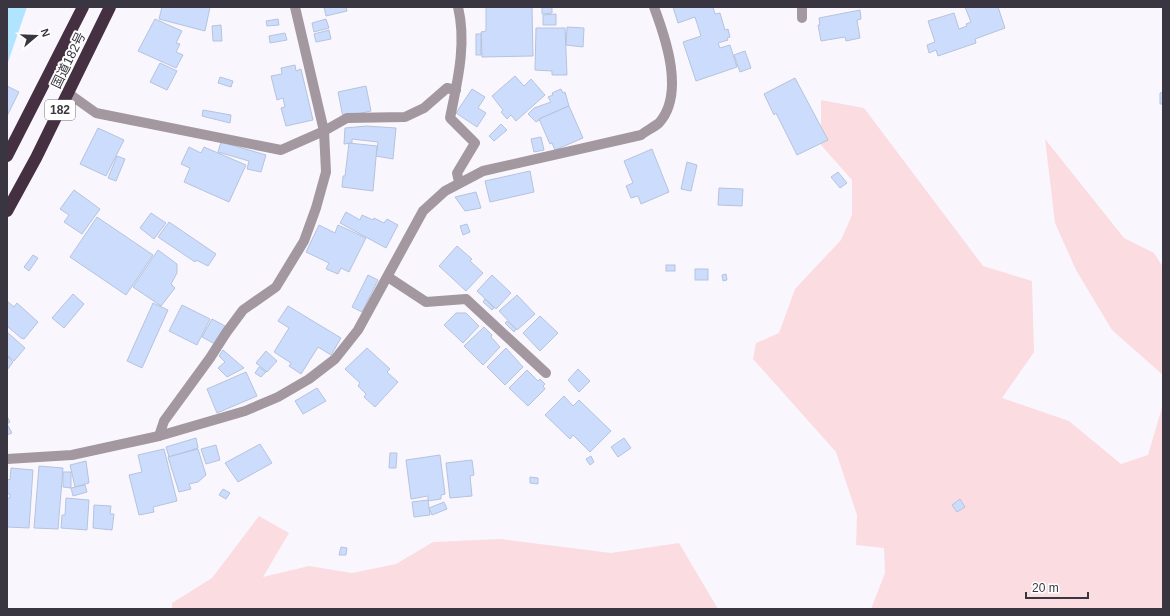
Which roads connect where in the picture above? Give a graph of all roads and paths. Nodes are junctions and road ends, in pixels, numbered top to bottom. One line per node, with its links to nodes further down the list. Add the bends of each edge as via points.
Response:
1 (83, 7): 11 (highway, 国道182号 / 182)
2 (110, 7): 9 (highway, 国道182号 / 182)
3 (295, 7): 10 (street)
4 (458, 7): 8 (street, via 460,72)
5 (654, 7): 12 (street, via 664,34 672,73 670,103 659,123 641,135 484,171)
6 (802, 7): 7 (street)
7 (802, 18)
8 (456, 90): 10 (street, via 447,88 424,108 405,117 347,118); 12 (street, via 450,118 475,143 457,174)
9 (68, 93): 10 (street, via 96,113 281,150); 13 (highway, 国道182号 / 182)
10 (324, 131): 16 (street, via 326,172 304,241 276,287 243,310 164,421)
11 (7, 156)
12 (459, 182): 14 (street, via 423,211)
13 (7, 211)
14 (388, 277): 15 (street, via 426,302 466,298); 16 (street, via 358,330 335,359 309,379 278,397 245,411)
15 (546, 373)
16 (159, 436): 17 (street, via 72,455)
17 (7, 459)

